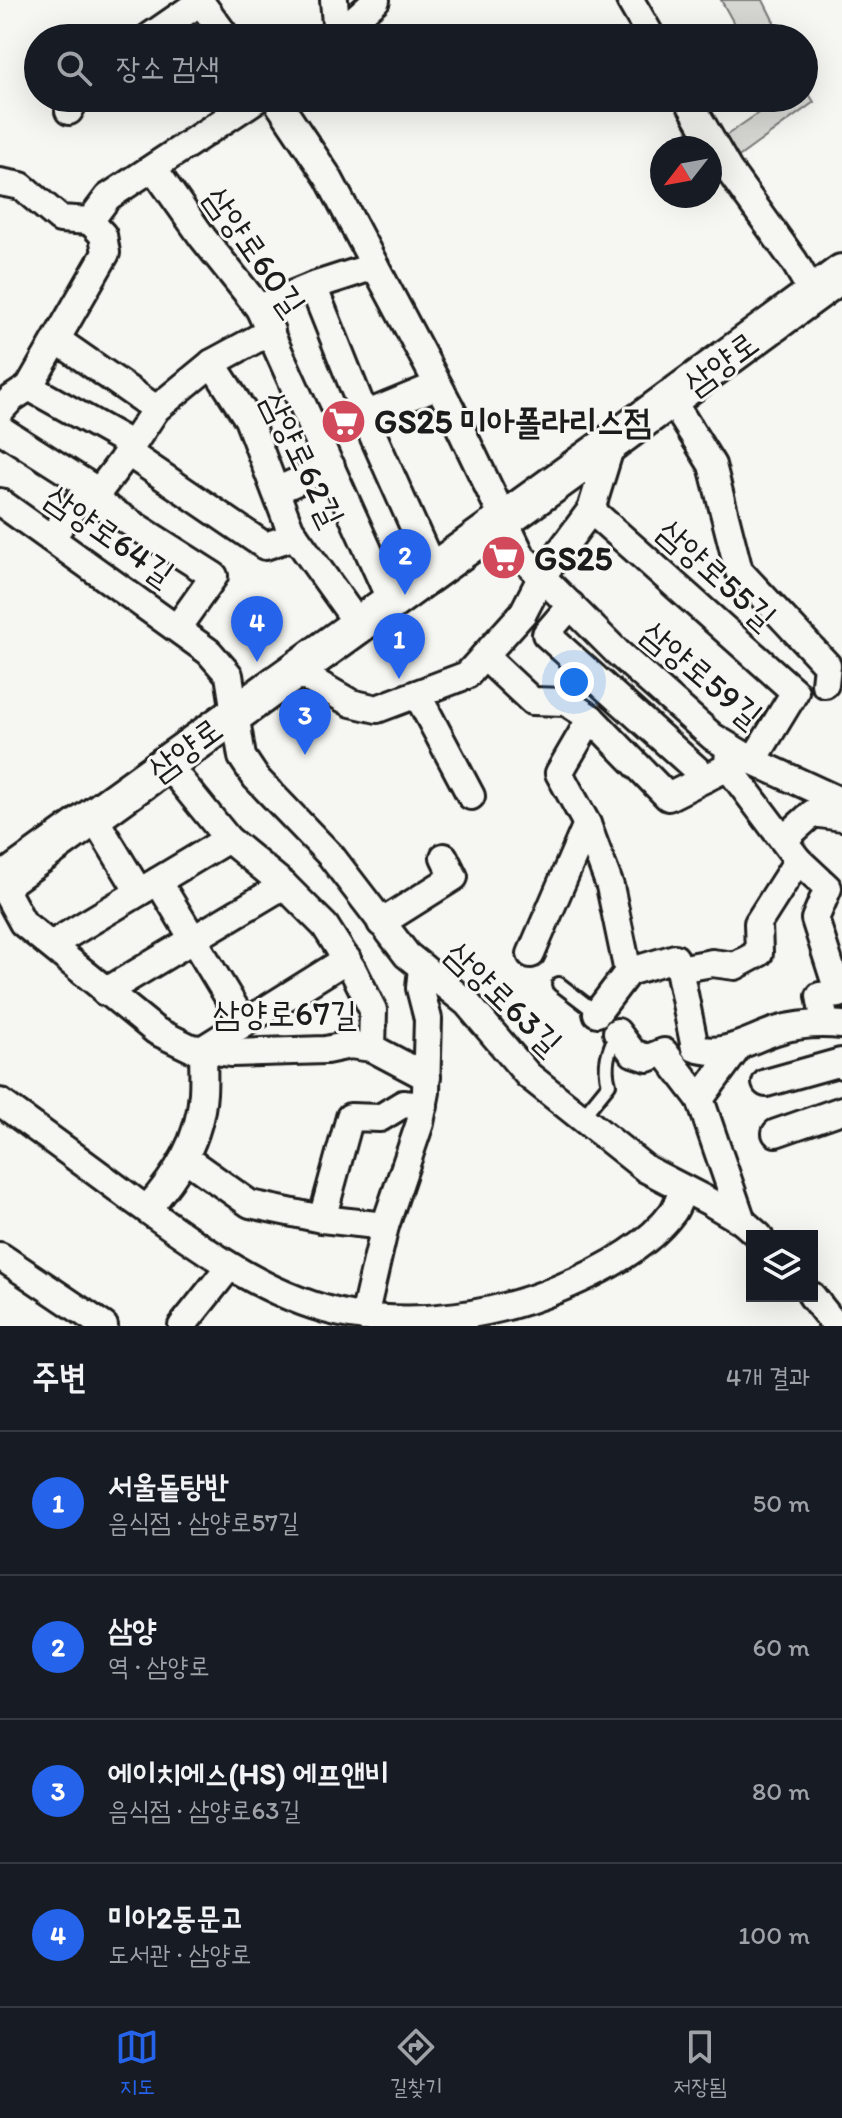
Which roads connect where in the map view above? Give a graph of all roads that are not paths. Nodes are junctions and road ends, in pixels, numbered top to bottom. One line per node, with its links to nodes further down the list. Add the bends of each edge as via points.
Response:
1 (334, 0): 7 (street)
2 (376, 0): 8 (street)
3 (630, 0): 9 (street)
4 (199, 1): 5 (street); 6 (street)
5 (167, 24)
6 (216, 24)
7 (335, 24)
8 (350, 24)
9 (644, 24)
10 (237, 112): 13 (street)
11 (284, 112): 16 (street, 삼양로59길, via 328,177)
12 (695, 112): 19 (street)
13 (154, 169): 15 (street, via 108,197); 20 (street, 삼양로60길)
14 (0, 182): 15 (street, via 21,186 60,219)
15 (90, 221): 22 (street, via 103,235 106,253)
16 (375, 266): 18 (street); 24 (street, 삼양로59길)
17 (842, 273): 19 (main road, 삼양로)
18 (313, 286): 20 (street); 29 (street)
19 (814, 295): 26 (main road, 삼양로)
20 (259, 308): 21 (street, 삼양로60길)
21 (271, 331): 23 (street); 33 (street, 삼양로60길)
22 (57, 340): 25 (street); 27 (street)
23 (212, 363): 27 (street); 34 (street, 삼양로62길, via 248,419)
24 (438, 385): 29 (street); 38 (street, 삼양로59길)
25 (29, 387): 28 (street); 32 (street)
26 (671, 399): 31 (main road, 삼양로); 49 (street, 삼양로55길, via 712,465 739,571 827,665)
27 (156, 409): 32 (street)
28 (0, 411)
29 (365, 415): 41 (street)
30 (0, 429): 35 (street)
31 (612, 442): 37 (street); 38 (main road, 삼양로)
32 (129, 448): 35 (street); 39 (street, via 265,546)
33 (331, 466): 34 (street); 43 (street, 삼양로60길)
34 (276, 491): 39 (street, 삼양로62길)
35 (96, 496): 40 (street, via 84,493); 46 (street, 삼양로64길, via 214,576)
36 (0, 502): 40 (street, 삼양로64길)
37 (591, 510): 42 (street); 50 (street, 삼양로55길)
38 (505, 519): 41 (main road, 삼양로); 42 (street, 삼양로59길, via 522,557)
39 (295, 536): 45 (street, 삼양로62길)
40 (51, 538): 46 (street, 삼양로64길)
41 (433, 570): 43 (main road, 삼양로)
42 (542, 576): 44 (street, 삼양로59길); 47 (street, via 523,613)
43 (391, 601): 45 (main road, 삼양로)
44 (571, 605): 55 (street, 삼양로59길, via 713,737); 55 (street, 삼양로59길, via 546,634)
45 (358, 624): 48 (main road, 삼양로)
46 (177, 628): 52 (street, 삼양로64길, via 229,675)
47 (484, 656): 51 (street, via 467,675); 53 (street, via 532,701 566,702)
48 (294, 670): 51 (street, via 351,703 377,709); 52 (main road, 삼양로)
49 (836, 683): 50 (street, 삼양로55길)
50 (795, 692): 55 (street)
51 (417, 694): 56 (street)
52 (234, 714): 54 (main road, 삼양로); 67 (street, 삼양로63길, via 242,757 256,778 331,856)
53 (591, 718): 55 (street, via 668,797); 60 (street, via 559,773)
54 (166, 763): 58 (main road, 삼양로); 61 (street)
55 (729, 763): 57 (street, 삼양로59길); 62 (street)
56 (471, 796)
57 (842, 802)
58 (93, 816): 64 (main road, 삼양로); 66 (street)
59 (842, 817): 62 (street, via 813,813)
60 (587, 824): 70 (street); 74 (street, via 610,886)
61 (228, 839): 65 (street); 66 (street)
62 (791, 849): 73 (street, via 758,923 759,953 735,966 712,963); 79 (street, via 828,888 815,919 839,994 820,996)
63 (444, 857): 67 (street, via 454,877)
64 (0, 882): 69 (street, 삼양로67길, via 23,923)
65 (284, 885): 68 (street); 71 (street, via 325,926)
66 (149, 886): 68 (street); 69 (street)
67 (381, 923): 72 (street, 삼양로63길)
68 (194, 939): 76 (street); 78 (street)
69 (51, 945): 76 (street, 삼양로67길)
70 (531, 954)
71 (347, 959): 78 (street); 82 (street, via 373,1010)
72 (422, 967): 85 (street); 91 (street, 삼양로63길, via 467,1003 528,1075)
73 (679, 969): 74 (street, via 675,958); 81 (street, via 695,1048 707,1052)
74 (628, 972): 77 (street)
75 (559, 984): 77 (lane, 삼양로63길)
76 (105, 992): 83 (street, 삼양로67길, via 156,1031)
77 (597, 1013): 80 (lane, 삼양로63길)
78 (244, 1023): 83 (street)
79 (834, 1024): 81 (street, via 780,1029)
80 (617, 1032): 87 (street, via 633,1053 648,1058 664,1052); 91 (lane, 삼양로63길, via 605,1071 609,1084)
81 (739, 1046): 87 (street)
82 (372, 1048): 83 (street, 삼양로67길, via 232,1053); 85 (street, 삼양로67길)
83 (203, 1049): 93 (street, via 203,1094)
84 (842, 1065): 86 (street)
85 (427, 1077): 89 (street)
86 (766, 1083)
87 (700, 1099): 98 (street)
88 (0, 1102): 95 (street)
89 (424, 1106): 96 (street, via 403,1104 380,1118 350,1117); 97 (street)
90 (842, 1110): 92 (street)
91 (583, 1116): 94 (street, 삼양로63길, via 646,1169)
92 (776, 1133)
93 (185, 1158): 95 (street); 96 (street, via 250,1204)
94 (683, 1190): 98 (street, 삼양로63길); 102 (street, via 673,1212 636,1248 597,1273 543,1295 492,1312 438,1319)
95 (147, 1209): 100 (street)
96 (322, 1219): 97 (street)
97 (385, 1226): 102 (street)
98 (751, 1229)
99 (0, 1256): 103 (street)
100 (229, 1267): 102 (street, via 290,1297); 104 (street)
101 (817, 1302): 105 (street)
102 (364, 1317)
103 (104, 1326)
104 (182, 1326)
105 (836, 1326)

